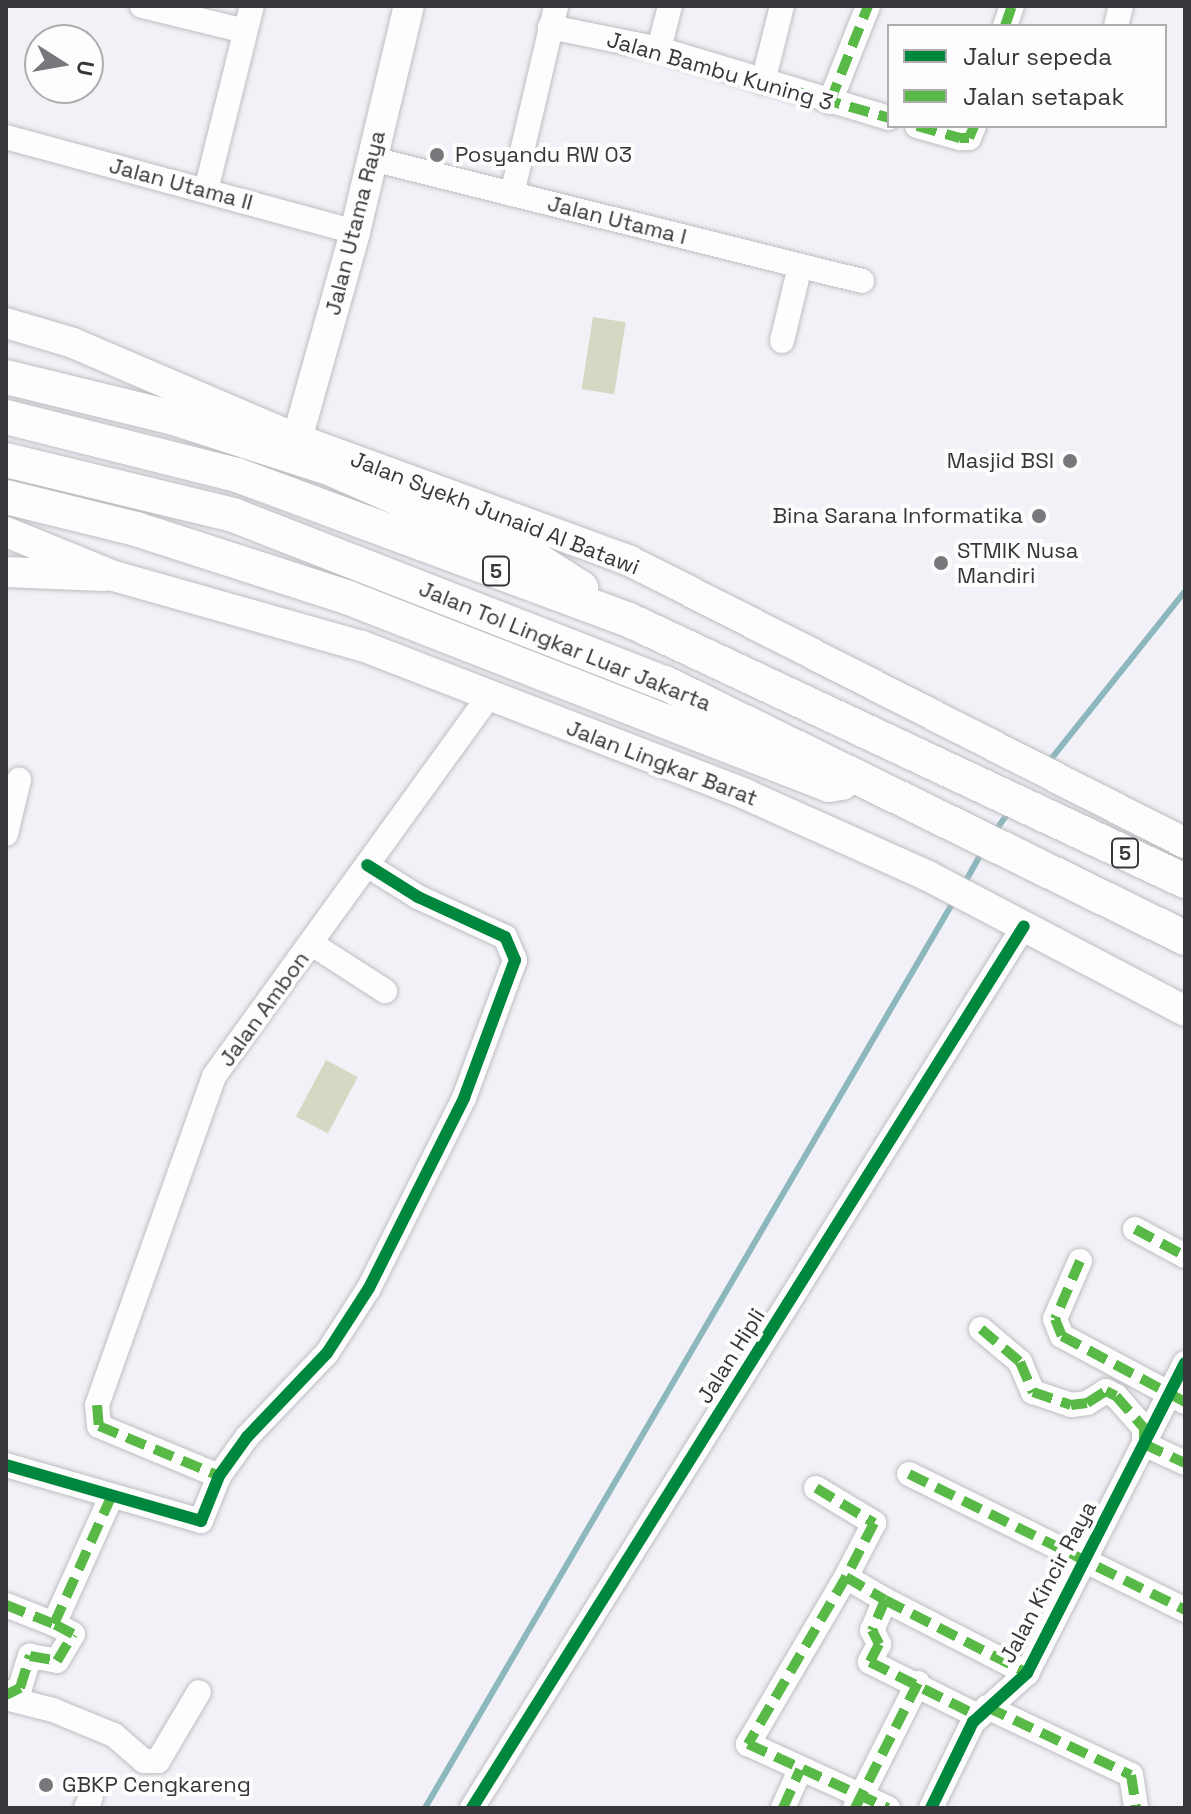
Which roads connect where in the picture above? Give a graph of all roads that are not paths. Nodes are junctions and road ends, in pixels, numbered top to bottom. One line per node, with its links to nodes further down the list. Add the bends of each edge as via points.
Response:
1 (142, 6): 8 (street)
2 (252, 6): 8 (street)
3 (409, 6): 16 (main road, Jalan Utama Raya)
4 (670, 6): 9 (street)
5 (782, 6): 10 (street)
6 (868, 6): 11 (street)
7 (553, 17): 9 (street, Jalan Bambu Kuning 3); 18 (street)
8 (245, 31): 17 (street)
9 (659, 49): 10 (street, Jalan Bambu Kuning 3)
10 (763, 82): 11 (street, Jalan Bambu Kuning 3)
11 (830, 102): 12 (street, Jalan Bambu Kuning 3)
12 (887, 117)
13 (935, 128): 14 (street)
14 (971, 132)
15 (6, 137): 17 (street, Jalan Utama II)
16 (372, 159): 18 (street, Jalan Utama I); 19 (main road, Jalan Utama Raya)
17 (206, 190): 19 (street, Jalan Utama II)
18 (512, 194): 20 (street, Jalan Utama I)
19 (355, 232): 28 (main road, Jalan Utama Raya)
20 (800, 266): 21 (street, Jalan Utama I); 24 (street)
21 (862, 281)
22 (6, 323): 26 (main road, Jalan Syekh Junaid Al Batawi, via 73,343)
23 (6, 337): 26 (main road)
24 (782, 341)
25 (6, 377): 34 (highway, via 174,418 329,468 534,558)
26 (192, 392): 28 (main road, Jalan Syekh Junaid Al Batawi)
27 (6, 417): 34 (highway, Jalan Tol Lingkar Luar Jakarta / 5, via 237,475)
28 (297, 439): 39 (main road, Jalan Syekh Junaid Al Batawi, via 630,561)
29 (6, 460): 36 (highway, Jalan Tol Lingkar Luar Jakarta / 5, via 233,515 665,683)
30 (6, 497): 36 (highway, via 136,529 349,598 829,785)
31 (6, 532): 33 (main road, Jalan Lingkar Barat)
32 (6, 572): 33 (main road, Jalan Lingkar Barat)
33 (114, 576): 35 (main road, Jalan Lingkar Barat, via 362,646)
34 (629, 620): 41 (highway, Jalan Tol Lingkar Luar Jakarta / 5)
35 (489, 696): 40 (street, Jalan Ambon); 42 (main road, Jalan Lingkar Barat, via 745,794 928,876)
36 (857, 775): 43 (highway, Jalan Tol Lingkar Luar Jakarta / 5)
37 (19, 780): 38 (street)
38 (6, 834)
39 (1185, 843)
40 (367, 865): 44 (street, Jalan Ambon); 57 (street, via 418,897 505,937 515,960 464,1098 369,1288 327,1353 247,1437)
41 (1185, 881)
42 (1024, 926): 46 (main road, Jalan Lingkar Barat); 73 (street, Jalan Hipli)
43 (1185, 938)
44 (312, 944): 45 (street); 57 (street, Jalan Ambon, via 214,1076 97,1405 99,1426)
45 (385, 991)
46 (1185, 1011)
47 (1135, 1229): 48 (street)
48 (1185, 1256)
49 (1080, 1261): 52 (street, via 1055,1319 1062,1336)
50 (981, 1329): 53 (street, via 1020,1362 1033,1392 1071,1405 1087,1403 1106,1391 1116,1396 1144,1428)
51 (1185, 1363): 52 (street, Jalan Kincir Raya)
52 (1177, 1398): 53 (street, Jalan Kincir Raya)
53 (1144, 1444): 54 (street); 60 (street, Jalan Kincir Raya)
54 (1185, 1463)
55 (6, 1465): 59 (street)
56 (909, 1474): 60 (street)
57 (219, 1476): 59 (street, via 201,1521)
58 (816, 1488): 61 (street, via 874,1523)
59 (111, 1497): 65 (street)
60 (1083, 1560): 64 (street); 66 (street, Jalan Kincir Raya)
61 (846, 1577): 62 (street); 71 (street, via 748,1744)
62 (885, 1600): 66 (street); 67 (street, via 872,1630 879,1644 870,1662)
63 (6, 1605): 65 (street)
64 (1185, 1610)
65 (54, 1624): 69 (street, via 73,1634 57,1661 30,1656 20,1688)
66 (1027, 1673): 70 (street, Jalan Kincir Raya)
67 (918, 1683): 70 (street); 72 (street)
68 (199, 1692): 69 (street, via 158,1761 144,1761 114,1735)
69 (6, 1697)
70 (983, 1711): 76 (street, Jalan Kincir Raya); 77 (street, via 1131,1775)
71 (800, 1770): 72 (street); 74 (street)
72 (858, 1801): 75 (street)
73 (472, 1808)
74 (783, 1808)
75 (888, 1808)
76 (931, 1808)
77 (1136, 1808)

